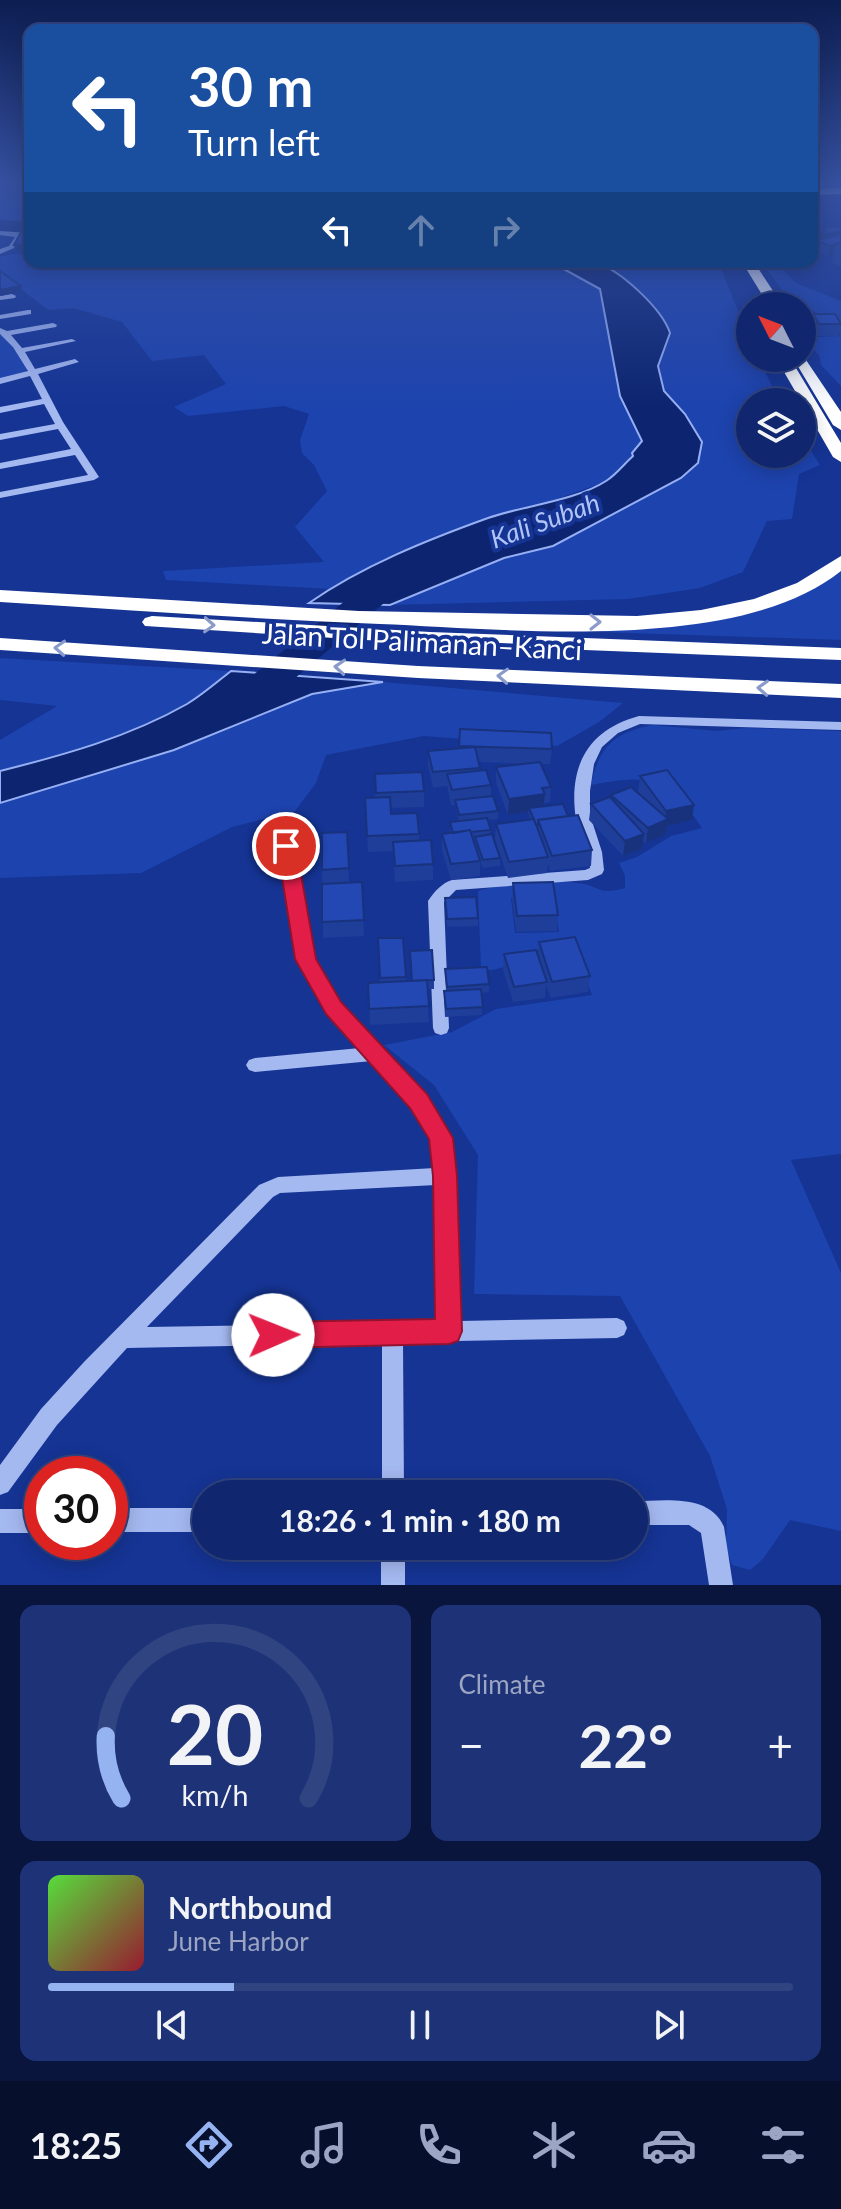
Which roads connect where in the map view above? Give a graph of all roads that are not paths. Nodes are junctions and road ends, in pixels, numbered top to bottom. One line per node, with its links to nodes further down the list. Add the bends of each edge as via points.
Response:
1 (738, 268): 3 (highway)
2 (752, 268): 4 (highway)
3 (749, 292)
4 (767, 292)
5 (12, 296): 6 (street)
6 (0, 298)
7 (28, 312): 8 (street)
8 (0, 317)
9 (53, 325): 10 (street)
10 (3, 332): 12 (street)
11 (72, 341): 12 (street)
12 (20, 351): 14 (street)
13 (75, 362): 14 (street)
14 (35, 372): 17 (street); 18 (street)
15 (791, 372): 24 (highway)
16 (809, 372): 21 (highway)
17 (0, 381)
18 (47, 401): 19 (street); 20 (street)
19 (0, 410)
20 (62, 425): 22 (street); 23 (street)
21 (841, 425)
22 (0, 437)
23 (78, 451): 25 (street); 26 (street, via 94,477)
24 (841, 457)
25 (0, 466)
26 (0, 495)
27 (841, 562): 31 (highway, one-way to 27, via 674,619 731,611 795,591)
28 (0, 596): 30 (highway)
29 (0, 609): 30 (highway, Jalan Tol Palimanan–Kanci)
30 (138, 613): 31 (highway, Jalan Tol Palimanan–Kanci, one-way to 31)
31 (432, 629): 33 (highway, Jalan Tol Palimanan–Kanci)
32 (0, 644): 34 (highway, Jalan Tol Palimanan–Kanci, one-way to 32, via 418,672)
33 (841, 654)
34 (841, 691)
35 (841, 726): 37 (street, via 639,720 613,728 599,740 584,769 583,821 597,870 588,875 452,885 436,901)
36 (286, 846): 38 (street, via 306,959 334,1008)
37 (441, 1028)
38 (375, 1054): 39 (street); 40 (street, via 418,1101 441,1138)
39 (255, 1065)
40 (445, 1176): 42 (street); 44 (street, via 278,1185 248,1208)
41 (617, 1328): 42 (street)
42 (449, 1331): 43 (street)
43 (393, 1332): 44 (street); 45 (street)
44 (124, 1338): 46 (street, via 49,1417)
45 (393, 1480)
46 (0, 1484)
47 (648, 1513): 54 (street, via 693,1513 712,1527)
48 (128, 1520): 49 (street)
49 (192, 1520)
50 (0, 1521): 51 (street)
51 (24, 1521)
52 (393, 1560): 53 (street)
53 (393, 1585)
54 (721, 1585)

